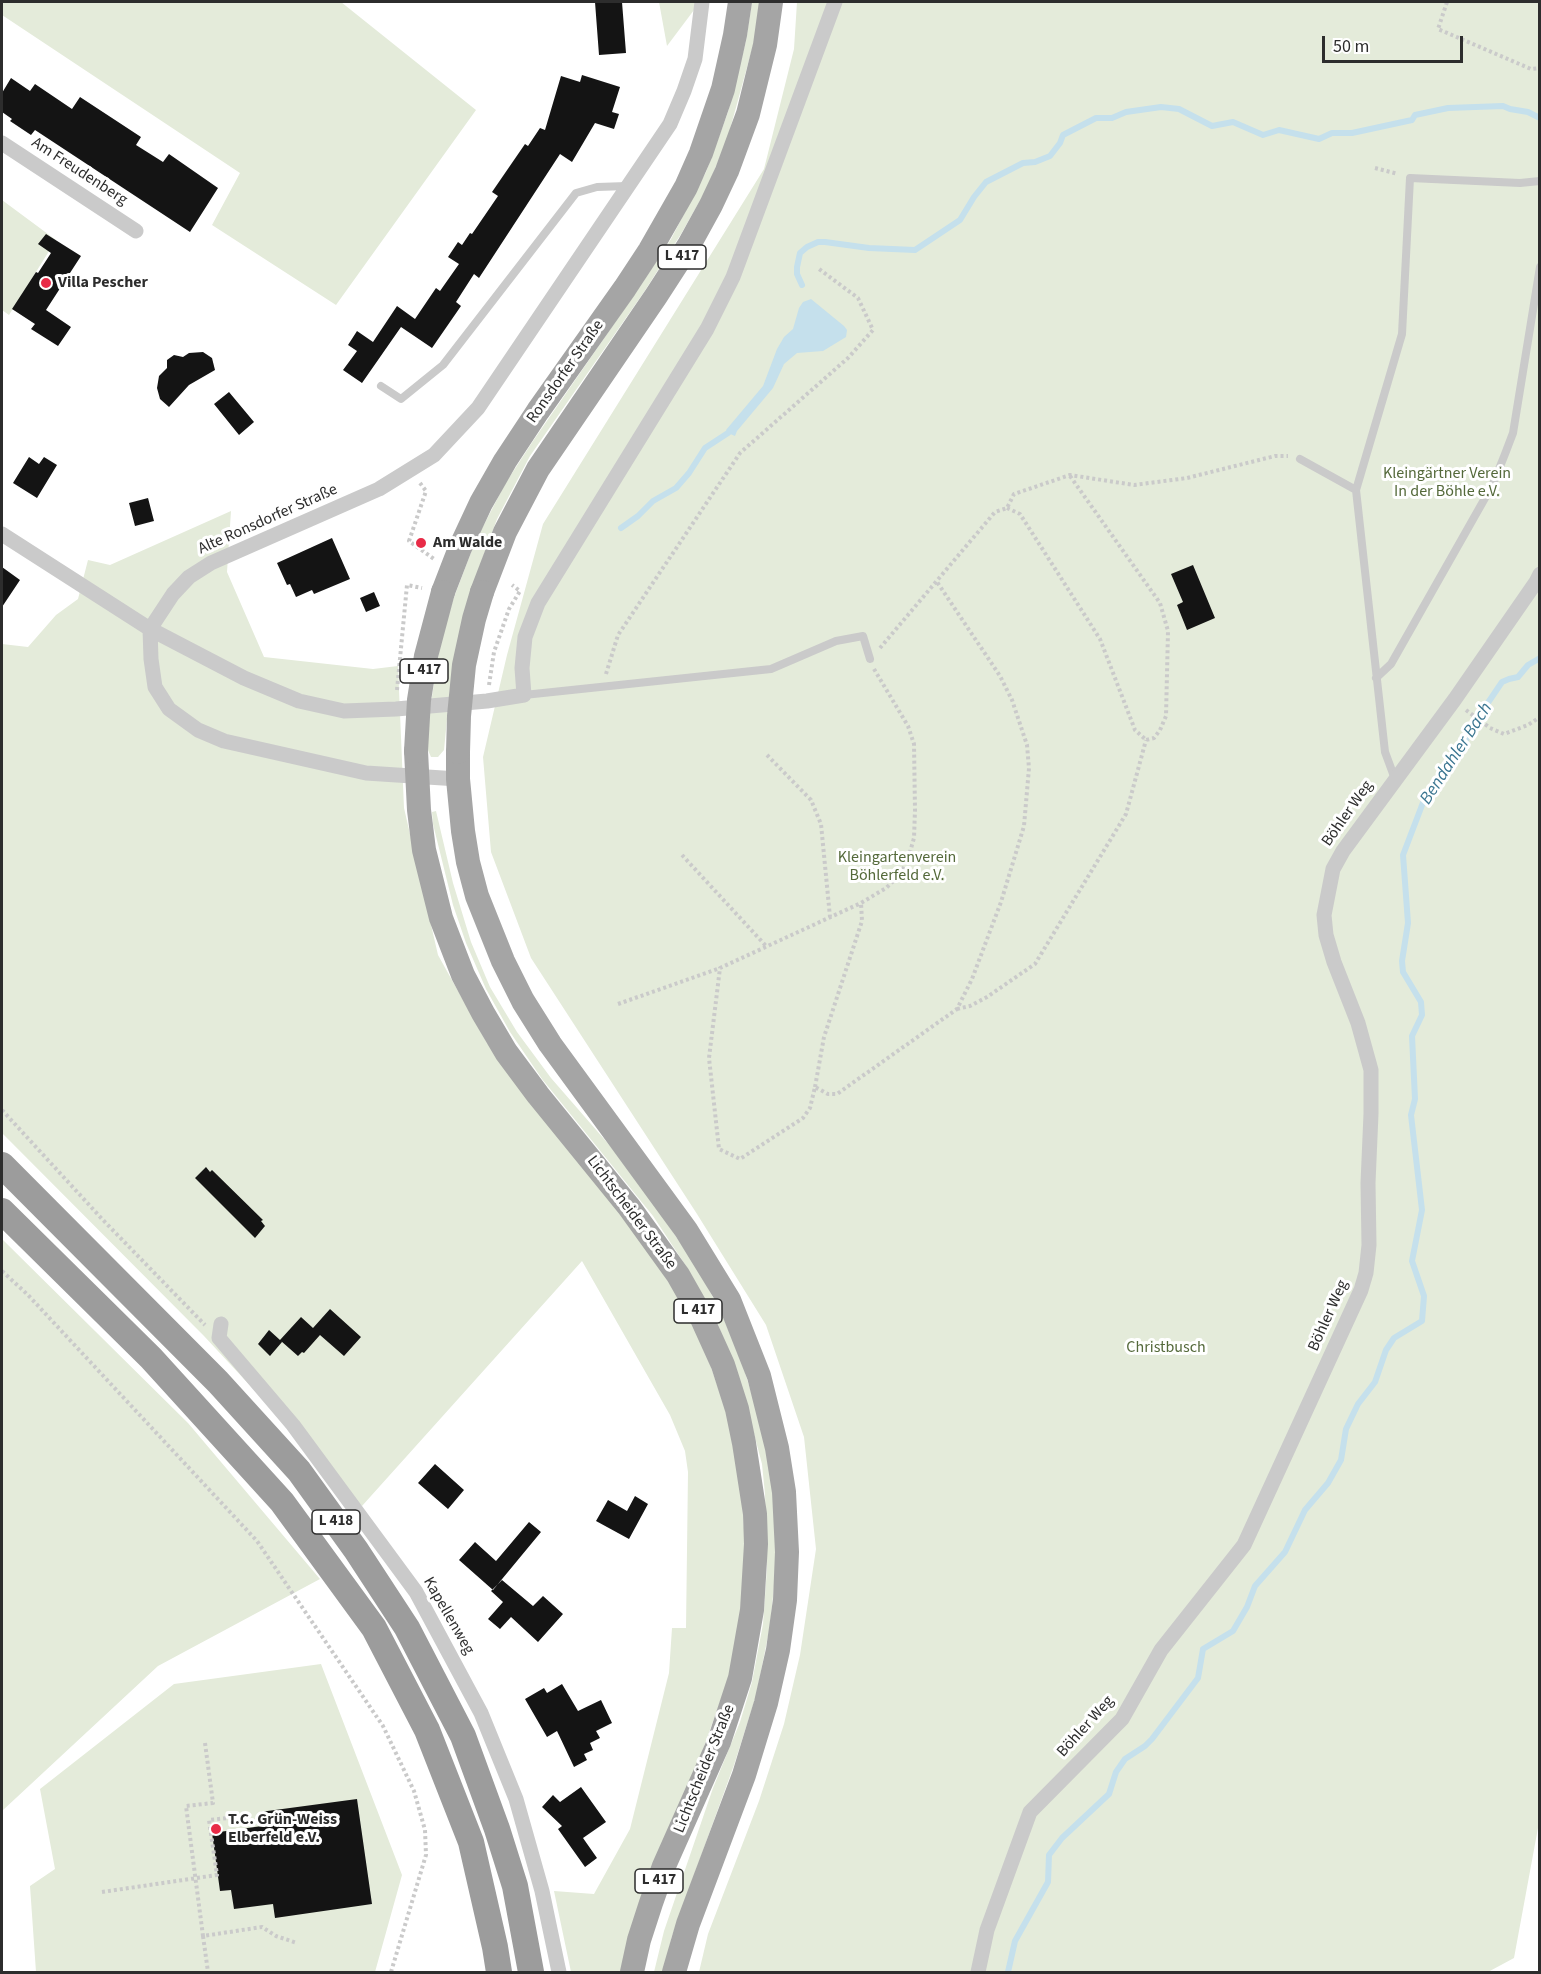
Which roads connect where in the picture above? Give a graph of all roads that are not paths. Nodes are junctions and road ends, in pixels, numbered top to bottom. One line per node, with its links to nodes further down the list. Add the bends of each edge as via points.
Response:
1 (702, 2): 7 (street, Alte Ronsdorfer Straße, via 695,59 684,92 670,124)
2 (740, 2): 19 (main road, Ronsdorfer Straße / L 417, bridge, via 723,89 686,187 625,288 505,460 460,548 431,633 419,700)
3 (771, 2): 20 (main road, Ronsdorfer Straße / L 417, bridge, via 748,114 711,205 656,296 538,469 505,532 482,592 464,665)
4 (835, 2): 18 (street, via 749,237 707,329 538,603 525,637)
5 (2, 143): 8 (street, Am Freudenberg)
6 (1539, 181): 12 (lane, via 1410,178 1402,334)
7 (628, 186): 10 (lane, via 597,187 576,193 443,365 401,399); 15 (street, Alte Ronsdorfer Straße, via 478,408 434,455 379,489 211,563 189,577 173,594)
8 (136, 231)
9 (1539, 267): 17 (lane, via 1513,433 1505,454 1488,493 1391,664)
10 (381, 386)
11 (1300, 459): 12 (lane)
12 (1356, 490): 17 (lane)
13 (2, 534): 15 (street)
14 (1539, 574): 23 (street, Böhler Weg, via 1455,699)
15 (150, 629): 18 (street, via 244,678 299,701 344,711); 21 (street, via 155,687 169,709 198,730 224,741 366,773)
16 (870, 659): 18 (lane, via 863,636 836,641 771,669)
17 (1376, 678): 23 (lane, via 1385,752)
18 (524, 695)
19 (416, 751): 21 (main road, Lichtscheider Straße / L 417)
20 (458, 752): 22 (main road, Lichtscheider Straße / L 417)
21 (417, 776): 22 (street); 30 (main road, Lichtscheider Straße / L 417, via 420,820 432,883 463,975 513,1061 678,1275 723,1365 744,1443 756,1544 752,1610 740,1678 719,1742 654,1894)
22 (458, 779): 31 (main road, Lichtscheider Straße / L 417, via 468,862 503,961 550,1044 686,1230 729,1300 759,1376 777,1448 787,1552 778,1650 750,1757)
23 (1395, 779): 32 (street, Böhler Weg, via 1333,869 1324,915 1326,935 1371,1070 1369,1245 1361,1290 1244,1545 1161,1650 1122,1719 1030,1812 987,1930)
24 (2, 1165): 28 (highway, L 418, via 218,1382 299,1472 356,1550 407,1628 463,1736 515,1886)
25 (2, 1211): 27 (highway, L 418, via 151,1358 282,1502 374,1628 427,1730 471,1842)
26 (221, 1324): 29 (street, Kapellenweg, via 219,1338 293,1425 416,1592 481,1713 516,1798)
27 (499, 1972)
28 (531, 1972)
29 (559, 1972)
30 (632, 1972)
31 (674, 1972)
32 (978, 1972)

